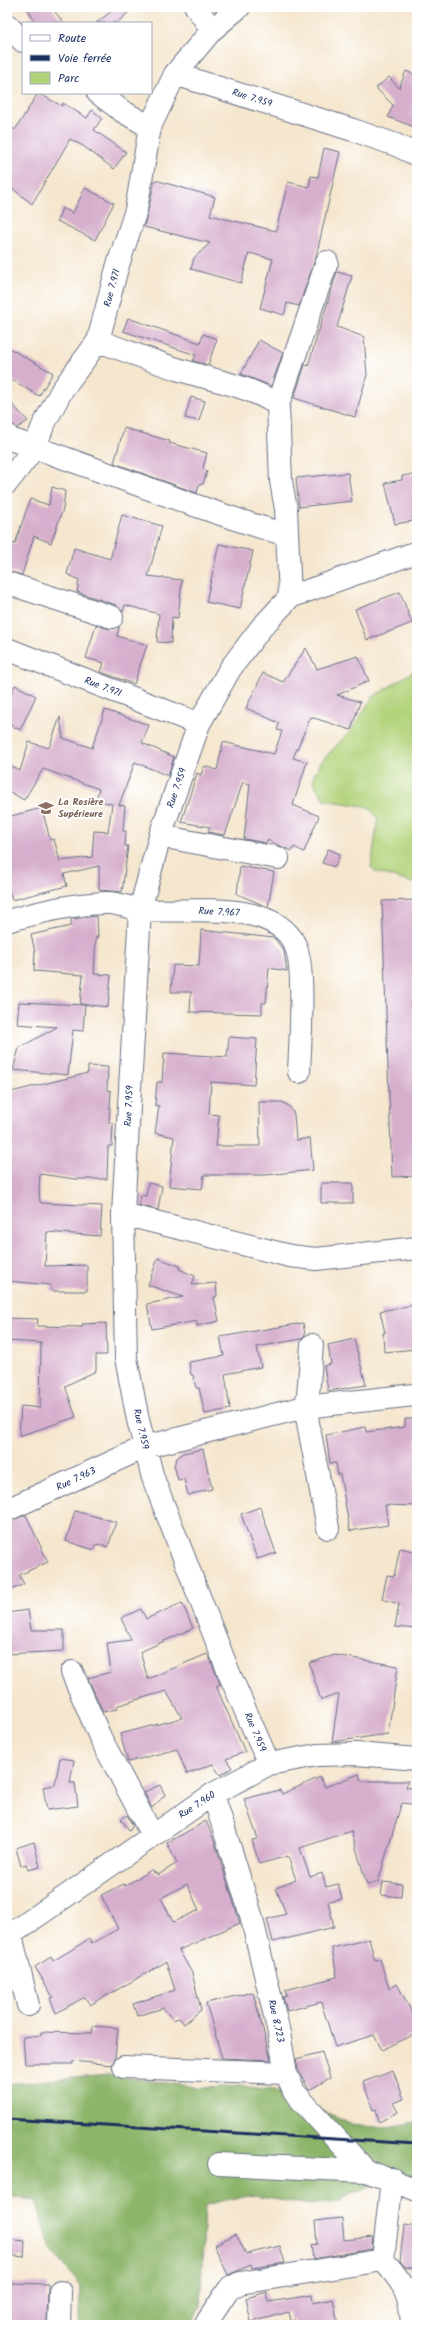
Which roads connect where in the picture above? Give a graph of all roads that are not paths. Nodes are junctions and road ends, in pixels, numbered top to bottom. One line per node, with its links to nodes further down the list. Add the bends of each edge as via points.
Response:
1 (196, 7): 4 (street)
2 (239, 7): 4 (street)
3 (7, 25): 5 (street)
4 (212, 30): 6 (street)
5 (22, 40)
6 (175, 74): 8 (street, Rue 7.971); 9 (street, Rue 7.959, via 353,130)
7 (99, 94): 8 (street)
8 (150, 127): 11 (street, Rue 7.971, via 136,210 117,268)
9 (417, 155)
10 (327, 262): 12 (street)
11 (98, 341): 12 (street, via 252,392); 14 (street, Rue 7.971, via 62,390)
12 (278, 405): 16 (street, via 281,481)
13 (7, 435): 14 (street, via 10,439)
14 (35, 447): 15 (street, Rue 7.971); 16 (street, via 228,517)
15 (7, 483)
16 (287, 535): 19 (street)
17 (417, 552): 19 (street, Rue 7.959)
18 (7, 583): 20 (street)
19 (290, 597): 22 (street, Rue 7.959, via 261,628 230,669)
20 (112, 617)
21 (7, 649): 22 (street, Rue 7.971)
22 (199, 724): 23 (street, Rue 7.959)
23 (160, 836): 24 (street); 25 (street, Rue 7.959)
24 (278, 858)
25 (140, 910): 26 (street, Rue 7.967, via 107,902 56,908); 27 (street, Rue 7.967, via 247,914 270,920 286,932 296,945 299,961); 28 (street, Rue 7.959)
26 (7, 920)
27 (299, 1072)
28 (123, 1214): 29 (street, via 283,1255 316,1260); 33 (street, Rue 7.959, via 126,1358)
29 (417, 1248)
30 (312, 1345): 32 (street, via 308,1396)
31 (414, 1395): 32 (street, Rue 7.963)
32 (304, 1408): 33 (street, Rue 7.963); 35 (street)
33 (145, 1447): 34 (street, Rue 7.963); 38 (street, Rue 7.959, via 153,1478 229,1673)
34 (7, 1510)
35 (328, 1528)
36 (72, 1672): 40 (street, via 109,1756)
37 (417, 1759): 38 (street, Rue 7.960, via 356,1754 317,1755)
38 (269, 1764): 39 (street, Rue 7.960)
39 (213, 1794): 40 (street, Rue 7.960); 44 (street, Rue 8.723, via 251,1915)
40 (152, 1835): 41 (street, Rue 7.960)
41 (9, 1936): 42 (street)
42 (28, 2005)
43 (124, 2067): 44 (street)
44 (286, 2073): 46 (street, Rue 8.723, via 294,2092)
45 (219, 2164): 46 (street)
46 (366, 2171): 47 (street)
47 (392, 2179): 48 (street); 49 (street)
48 (417, 2190)
49 (383, 2260): 52 (street, via 240,2283 229,2289); 53 (street, via 400,2279 411,2301)
50 (60, 2292): 51 (street)
51 (59, 2325)
52 (205, 2325)
53 (412, 2325)

